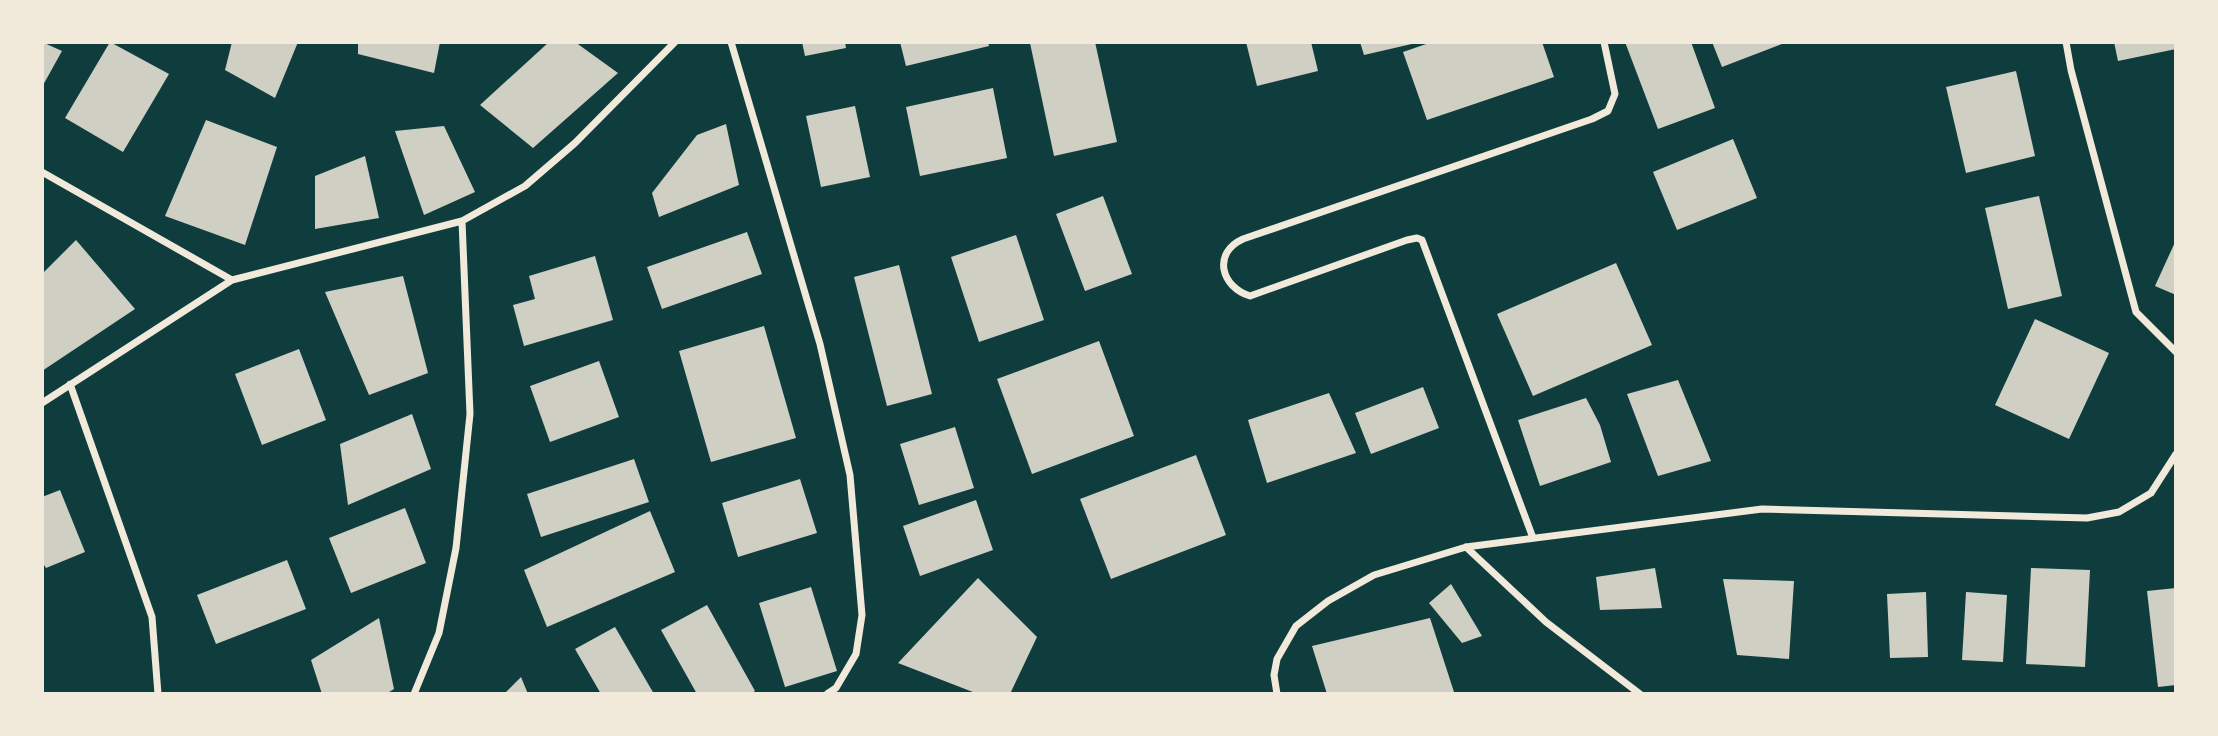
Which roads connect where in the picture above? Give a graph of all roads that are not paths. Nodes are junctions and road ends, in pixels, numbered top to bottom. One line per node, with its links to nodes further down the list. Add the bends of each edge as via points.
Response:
1 (675, 42): 6 (street, via 555,160 524,186)
2 (731, 42): 16 (street, via 820,344 850,475 862,615 856,654 836,688)
3 (1604, 42): 12 (street, via 1615,94 1608,111 1243,239 1224,257 1230,284 1250,296 1407,240 1422,240)
4 (2066, 42): 8 (street, via 2136,312)
5 (42, 172): 7 (street)
6 (462, 221): 7 (street); 15 (street, via 470,414 456,548 442,621)
7 (232, 280): 9 (street)
8 (2176, 352)
9 (71, 384): 10 (street); 14 (street, via 152,617)
10 (42, 403)
11 (2176, 454): 12 (street, via 2151,493 2119,512 2087,518 1762,509)
12 (1533, 538): 13 (street)
13 (1466, 547): 17 (street, via 1374,575 1328,601 1296,626 1277,659); 18 (street, via 1546,622)
14 (158, 694)
15 (414, 694)
16 (827, 694)
17 (1277, 694)
18 (1640, 694)

